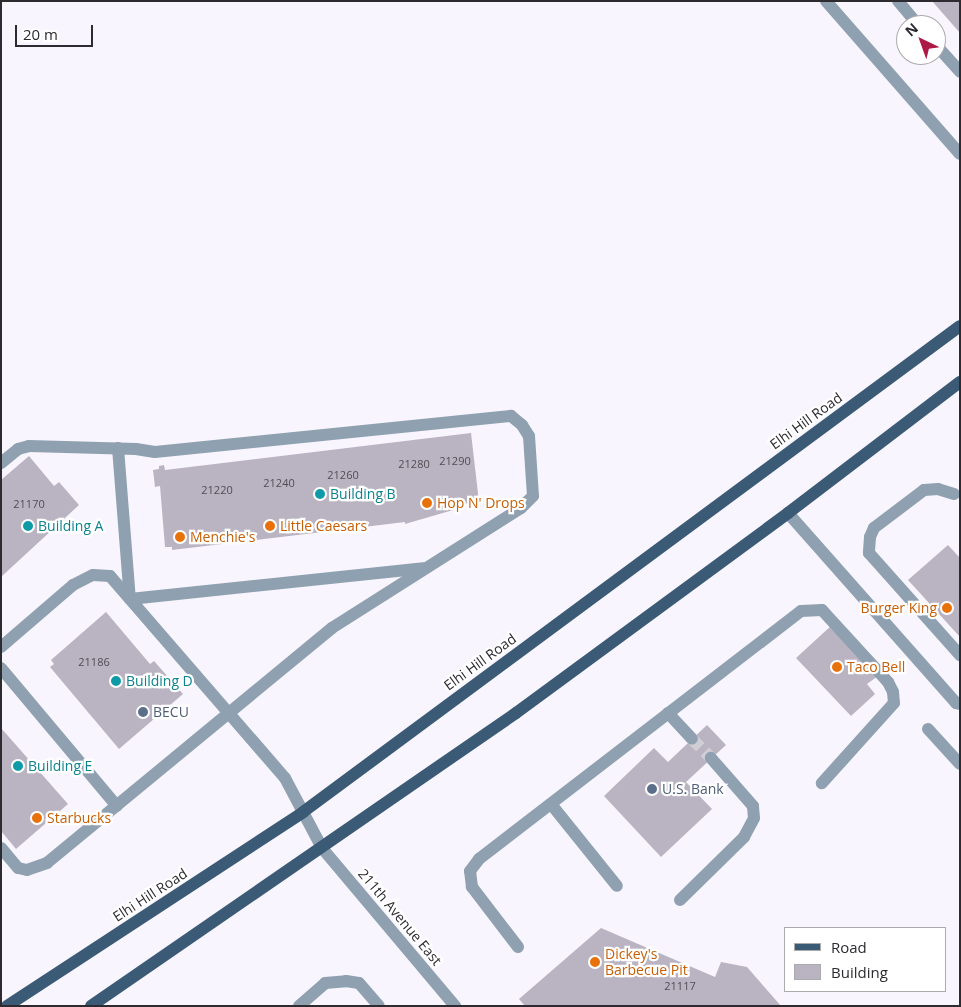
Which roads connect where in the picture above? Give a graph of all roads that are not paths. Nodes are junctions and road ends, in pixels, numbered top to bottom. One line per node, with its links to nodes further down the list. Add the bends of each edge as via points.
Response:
1 (826, 1): 6 (street)
2 (898, 1): 3 (street)
3 (910, 15)
4 (946, 56): 5 (street)
5 (960, 72)
6 (960, 154)
7 (960, 326): 28 (main road, Elhi Hill Road)
8 (960, 382): 12 (main road)
9 (118, 448): 10 (street, via 29,446 18,449); 13 (street, via 155,452 511,416 529,436 533,496 521,508); 14 (street)
10 (1, 463)
11 (954, 494): 16 (street, via 938,489 924,490 874,528 869,553)
12 (788, 513): 18 (street); 30 (main road, via 516,713)
13 (425, 568): 14 (street); 20 (street, via 332,628)
14 (130, 599): 15 (street, 211th Avenue East, via 110,576 93,575 73,585); 20 (street, 211th Avenue East)
15 (1, 647)
16 (960, 655)
17 (3, 675): 27 (street)
18 (960, 704)
19 (668, 713): 22 (street); 25 (street, via 801,611 822,610 888,682 894,703); 26 (street)
20 (230, 714): 27 (street); 28 (street, 211th Avenue East, via 285,778)
21 (928, 729): 24 (street)
22 (692, 739)
23 (711, 758): 32 (street, via 753,806 754,818 744,837)
24 (960, 764)
25 (822, 783)
26 (551, 804): 31 (street); 33 (street, via 479,860 470,871 472,887)
27 (117, 806): 29 (street, via 47,863 27,870 18,868)
28 (303, 812): 30 (street, 211th Avenue East); 34 (main road, Elhi Hill Road)
29 (1, 848)
30 (322, 848): 35 (main road); 38 (street, 211th Avenue East)
31 (617, 886)
32 (680, 900)
33 (518, 947)
34 (7, 1006)
35 (91, 1006)
36 (299, 1006): 37 (street, via 325,983 346,981 360,983)
37 (379, 1006)
38 (455, 1006)

